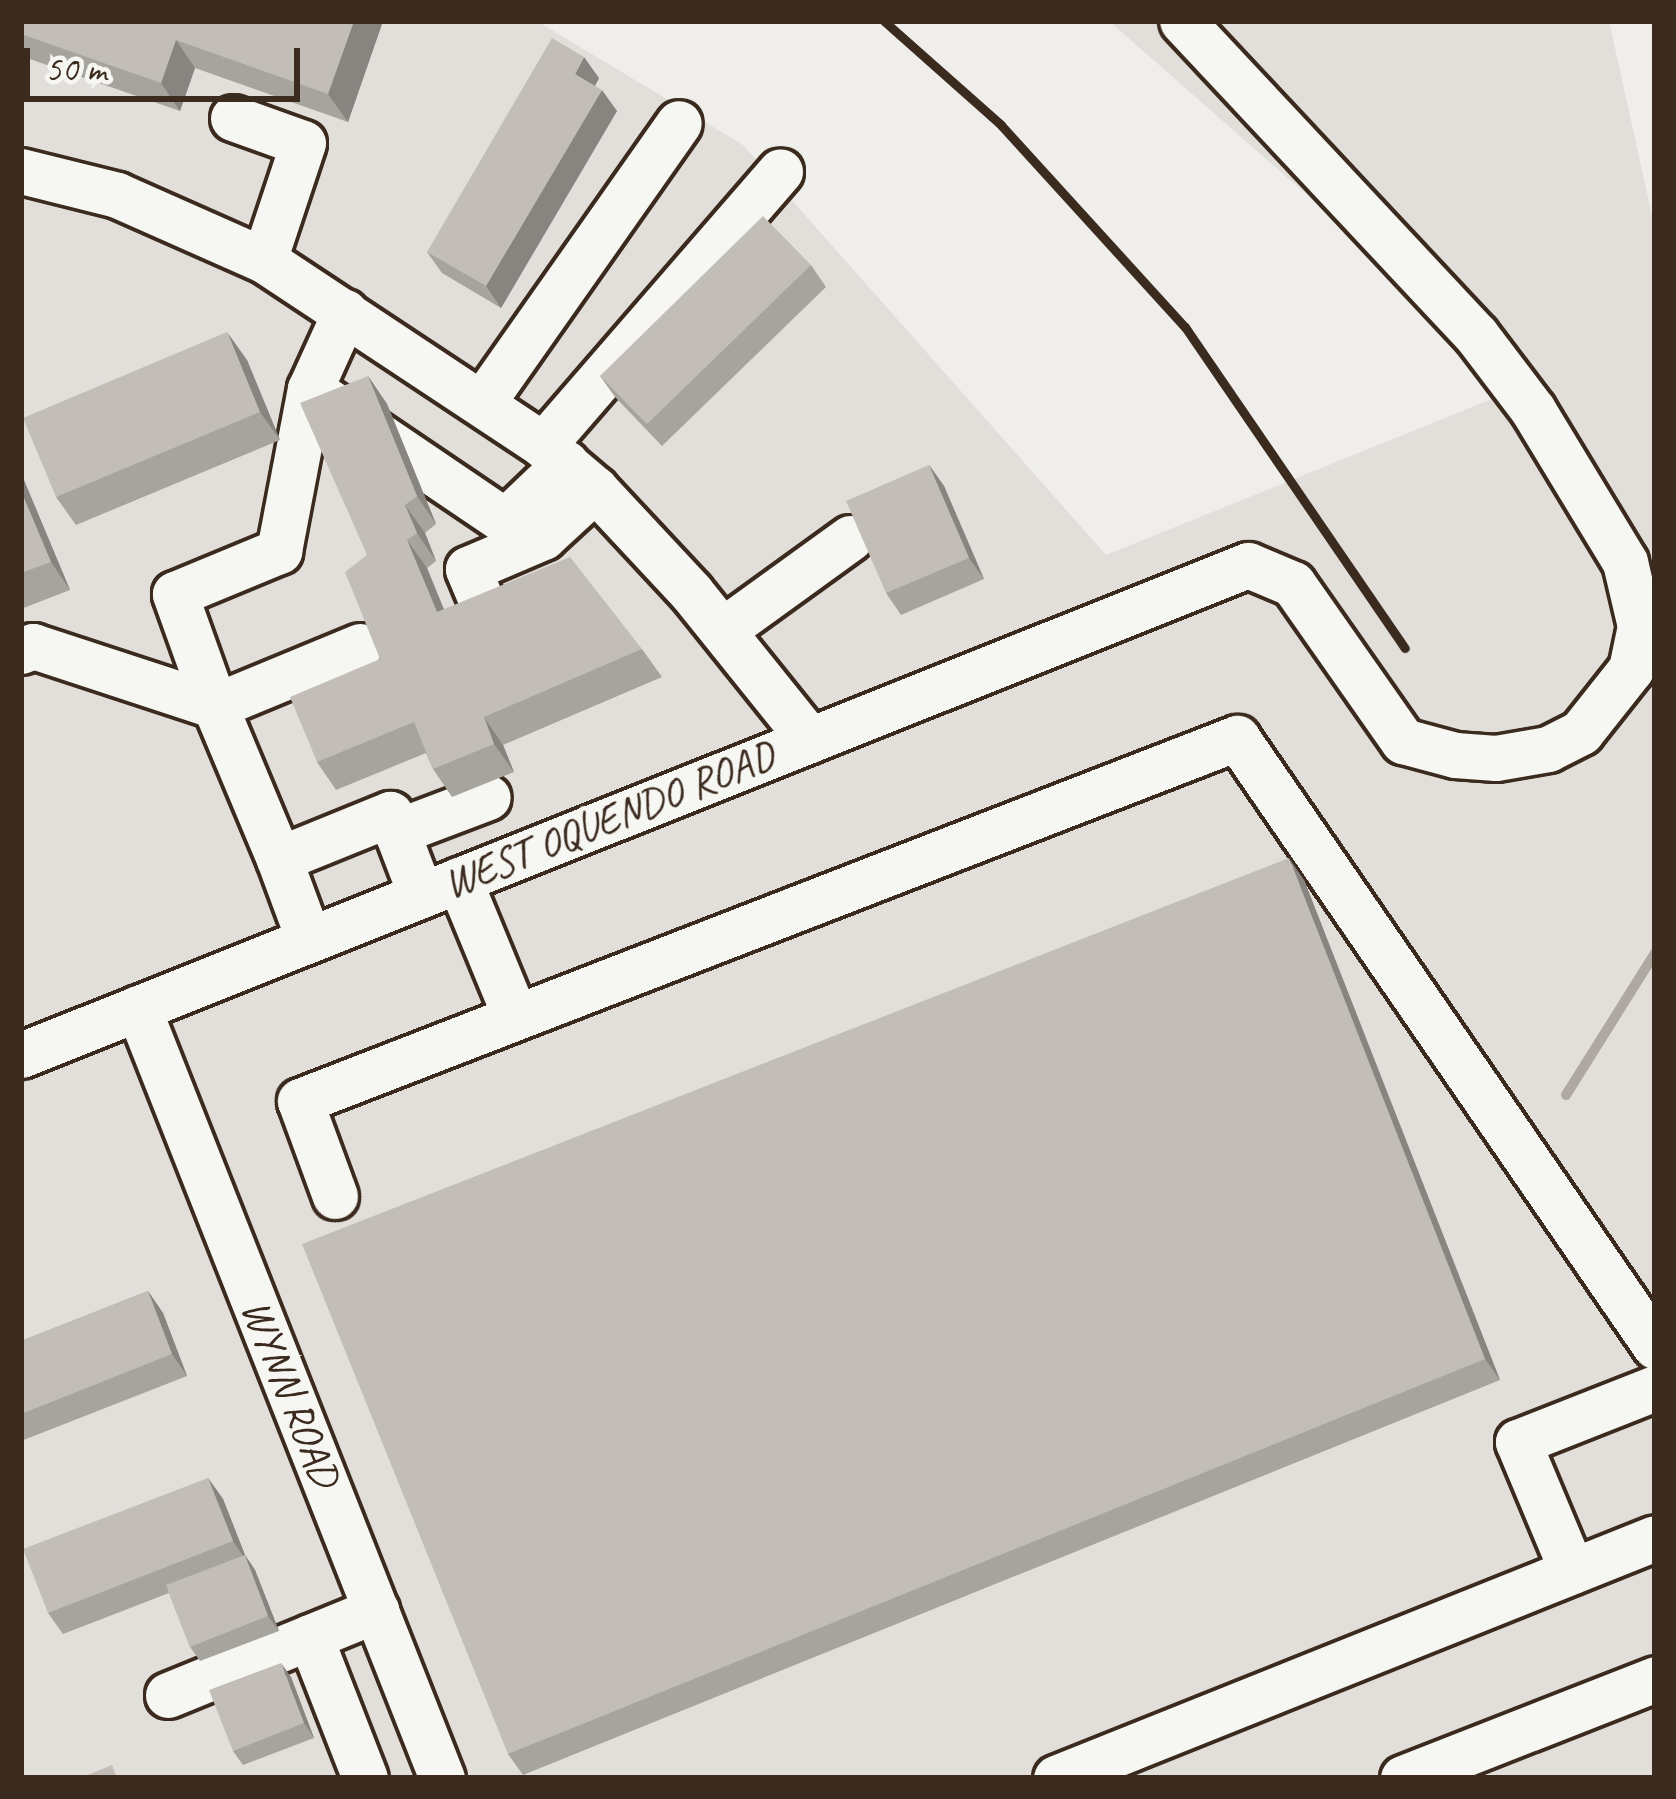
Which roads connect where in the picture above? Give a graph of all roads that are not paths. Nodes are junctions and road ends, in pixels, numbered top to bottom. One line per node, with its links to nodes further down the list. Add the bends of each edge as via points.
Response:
1 (1182, 21): 17 (street, via 1476,335 1533,410 1625,562 1640,626 1631,669 1581,732 1548,749 1496,758 1403,741 1293,584 1248,565)
2 (233, 118): 6 (street, via 303,143)
3 (679, 123): 9 (street)
4 (780, 170): 10 (street)
5 (21, 171): 6 (street, WEST OQUENDO ROAD, via 117,195)
6 (264, 260): 7 (street, WEST OQUENDO ROAD)
7 (345, 312): 8 (street); 9 (street, WEST OQUENDO ROAD)
8 (310, 389): 10 (street, via 505,520); 16 (street, via 279,551 176,594)
9 (482, 403): 10 (street, WEST OQUENDO ROAD)
10 (568, 466): 12 (street, via 542,537 468,569); 13 (street, WEST OQUENDO ROAD)
11 (850, 538): 13 (street)
12 (488, 616)
13 (723, 630): 17 (street, WEST OQUENDO ROAD)
14 (360, 646): 16 (street)
15 (21, 651): 16 (street, via 33,646)
16 (215, 706): 20 (street)
17 (810, 740): 21 (street, WEST OQUENDO ROAD)
18 (488, 797): 19 (street)
19 (397, 832): 20 (street, via 390,814); 21 (street)
20 (279, 860): 22 (street)
21 (440, 887): 22 (street, WEST OQUENDO ROAD); 24 (street)
22 (309, 940): 23 (street, WEST OQUENDO ROAD)
23 (138, 1008): 25 (street, WEST OQUENDO ROAD); 31 (street, WYNN ROAD)
24 (515, 1016): 26 (street, via 300,1101); 27 (street, via 1237,738)
25 (21, 1054)
26 (335, 1196)
27 (1655, 1346)
28 (1655, 1388): 30 (street, via 1518,1442)
29 (1655, 1538): 30 (street)
30 (1572, 1571): 37 (street)
31 (376, 1610): 32 (street); 36 (street, WYNN ROAD)
32 (310, 1637): 34 (street); 35 (street)
33 (1655, 1679): 38 (street)
34 (168, 1695)
35 (365, 1778)
36 (442, 1778)
37 (1056, 1778)
38 (1403, 1778)

